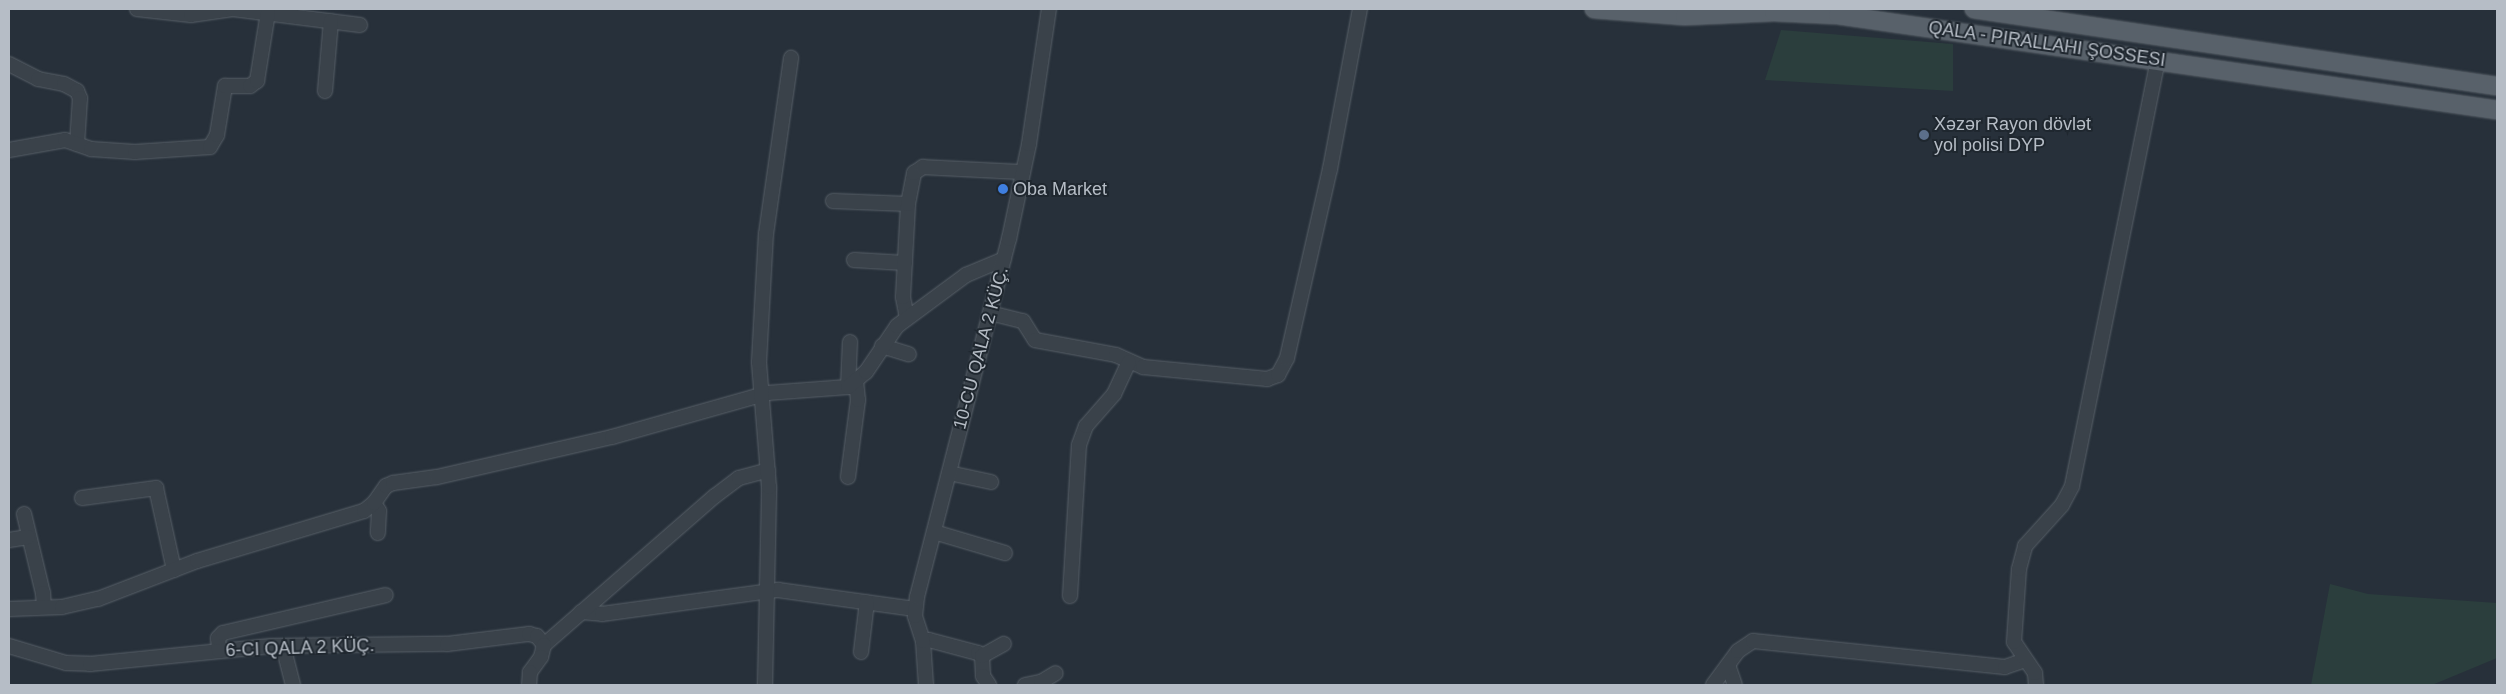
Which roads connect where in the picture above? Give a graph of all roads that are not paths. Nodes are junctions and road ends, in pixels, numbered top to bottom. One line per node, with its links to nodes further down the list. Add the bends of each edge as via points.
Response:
1 (137, 9): 6 (street, via 191,15)
2 (1049, 9): 18 (street, 10-CU QALA 2 KÜÇ.)
3 (1360, 9): 29 (street, via 1330,169 1283,370 1267,378 1152,368)
4 (1594, 9): 11 (main road, via 1685,16 1774,12 1838,15)
5 (1974, 9): 13 (main road)
6 (205, 11): 7 (street)
7 (268, 12): 8 (street); 16 (street, via 258,81 250,86 225,86 217,135 210,146 135,152 91,149)
8 (331, 22): 9 (street); 14 (street)
9 (360, 25)
10 (790, 58): 31 (street, via 766,234)
11 (2158, 60): 15 (main road); 61 (street, via 2072,486 2062,505 2032,537 2022,557 2013,634 2017,649)
12 (9, 64): 16 (street, via 38,79 64,84 78,91)
13 (2497, 86)
14 (325, 91)
15 (2497, 110)
16 (76, 144): 17 (street, via 60,141)
17 (9, 150)
18 (1023, 172): 20 (street, via 918,168 912,180); 21 (street, 10-CU QALA 2 KÜÇ.)
19 (833, 201): 20 (street)
20 (908, 204): 23 (street)
21 (1004, 259): 24 (street, 10-CU QALA 2 KÜÇ.); 25 (street, via 966,275)
22 (854, 260): 23 (street)
23 (904, 263): 25 (street, via 903,297)
24 (990, 313): 29 (street, via 1023,321 1035,340 1116,355); 33 (street, 10-CU QALA 2 KÜÇ.)
25 (907, 318): 27 (street)
26 (850, 342): 30 (street)
27 (882, 346): 28 (street); 30 (street)
28 (909, 354)
29 (1129, 362): 47 (street, via 1108,403 1086,426 1079,446)
30 (852, 384): 31 (street); 34 (street, via 858,400)
31 (760, 396): 32 (street); 37 (street, via 612,437 437,477 393,483 386,486)
32 (768, 470): 45 (street); 52 (street, via 739,478 727,486)
33 (949, 472): 35 (street); 39 (street, 10-CU QALA 2 KÜÇ.)
34 (848, 477)
35 (991, 482)
36 (82, 498): 44 (street, via 156,488)
37 (374, 503): 40 (street, via 380,511); 44 (street, via 364,511)
38 (24, 514): 41 (street)
39 (934, 532): 43 (street); 51 (street, 10-CU QALA 2 KÜÇ.)
40 (378, 533)
41 (28, 537): 42 (street); 49 (street)
42 (9, 540)
43 (1005, 553)
44 (174, 570): 49 (street, via 98,599 71,606)
45 (768, 590): 48 (street, via 790,590); 52 (street, via 602,614); 66 (street)
46 (386, 595): 58 (street, via 223,632 218,638)
47 (1070, 596)
48 (868, 602): 51 (street); 59 (street)
49 (44, 607): 50 (street)
50 (9, 609)
51 (915, 610): 53 (street, 10-CU QALA 2 KÜÇ.)
52 (581, 612): 55 (street)
53 (923, 641): 60 (street); 67 (street, 10-CU QALA 2 KÜÇ.)
54 (1004, 644): 60 (street)
55 (544, 645): 57 (street, via 537,636 529,634 447,644); 65 (street, via 528,679)
56 (9, 646): 58 (street, via 78,664)
57 (283, 646): 58 (street); 64 (street)
58 (219, 651)
59 (861, 652)
60 (982, 656): 68 (street, via 983,676)
61 (2025, 660): 62 (street, via 2005,667 1753,641 1743,646); 72 (street, via 2035,673)
62 (1728, 665): 70 (street); 71 (street)
63 (1056, 673): 69 (street, via 1041,682)
64 (293, 685)
65 (529, 685)
66 (765, 685)
67 (926, 685)
68 (989, 685)
69 (1025, 685)
70 (1713, 685)
71 (1735, 685)
72 (2036, 685)

